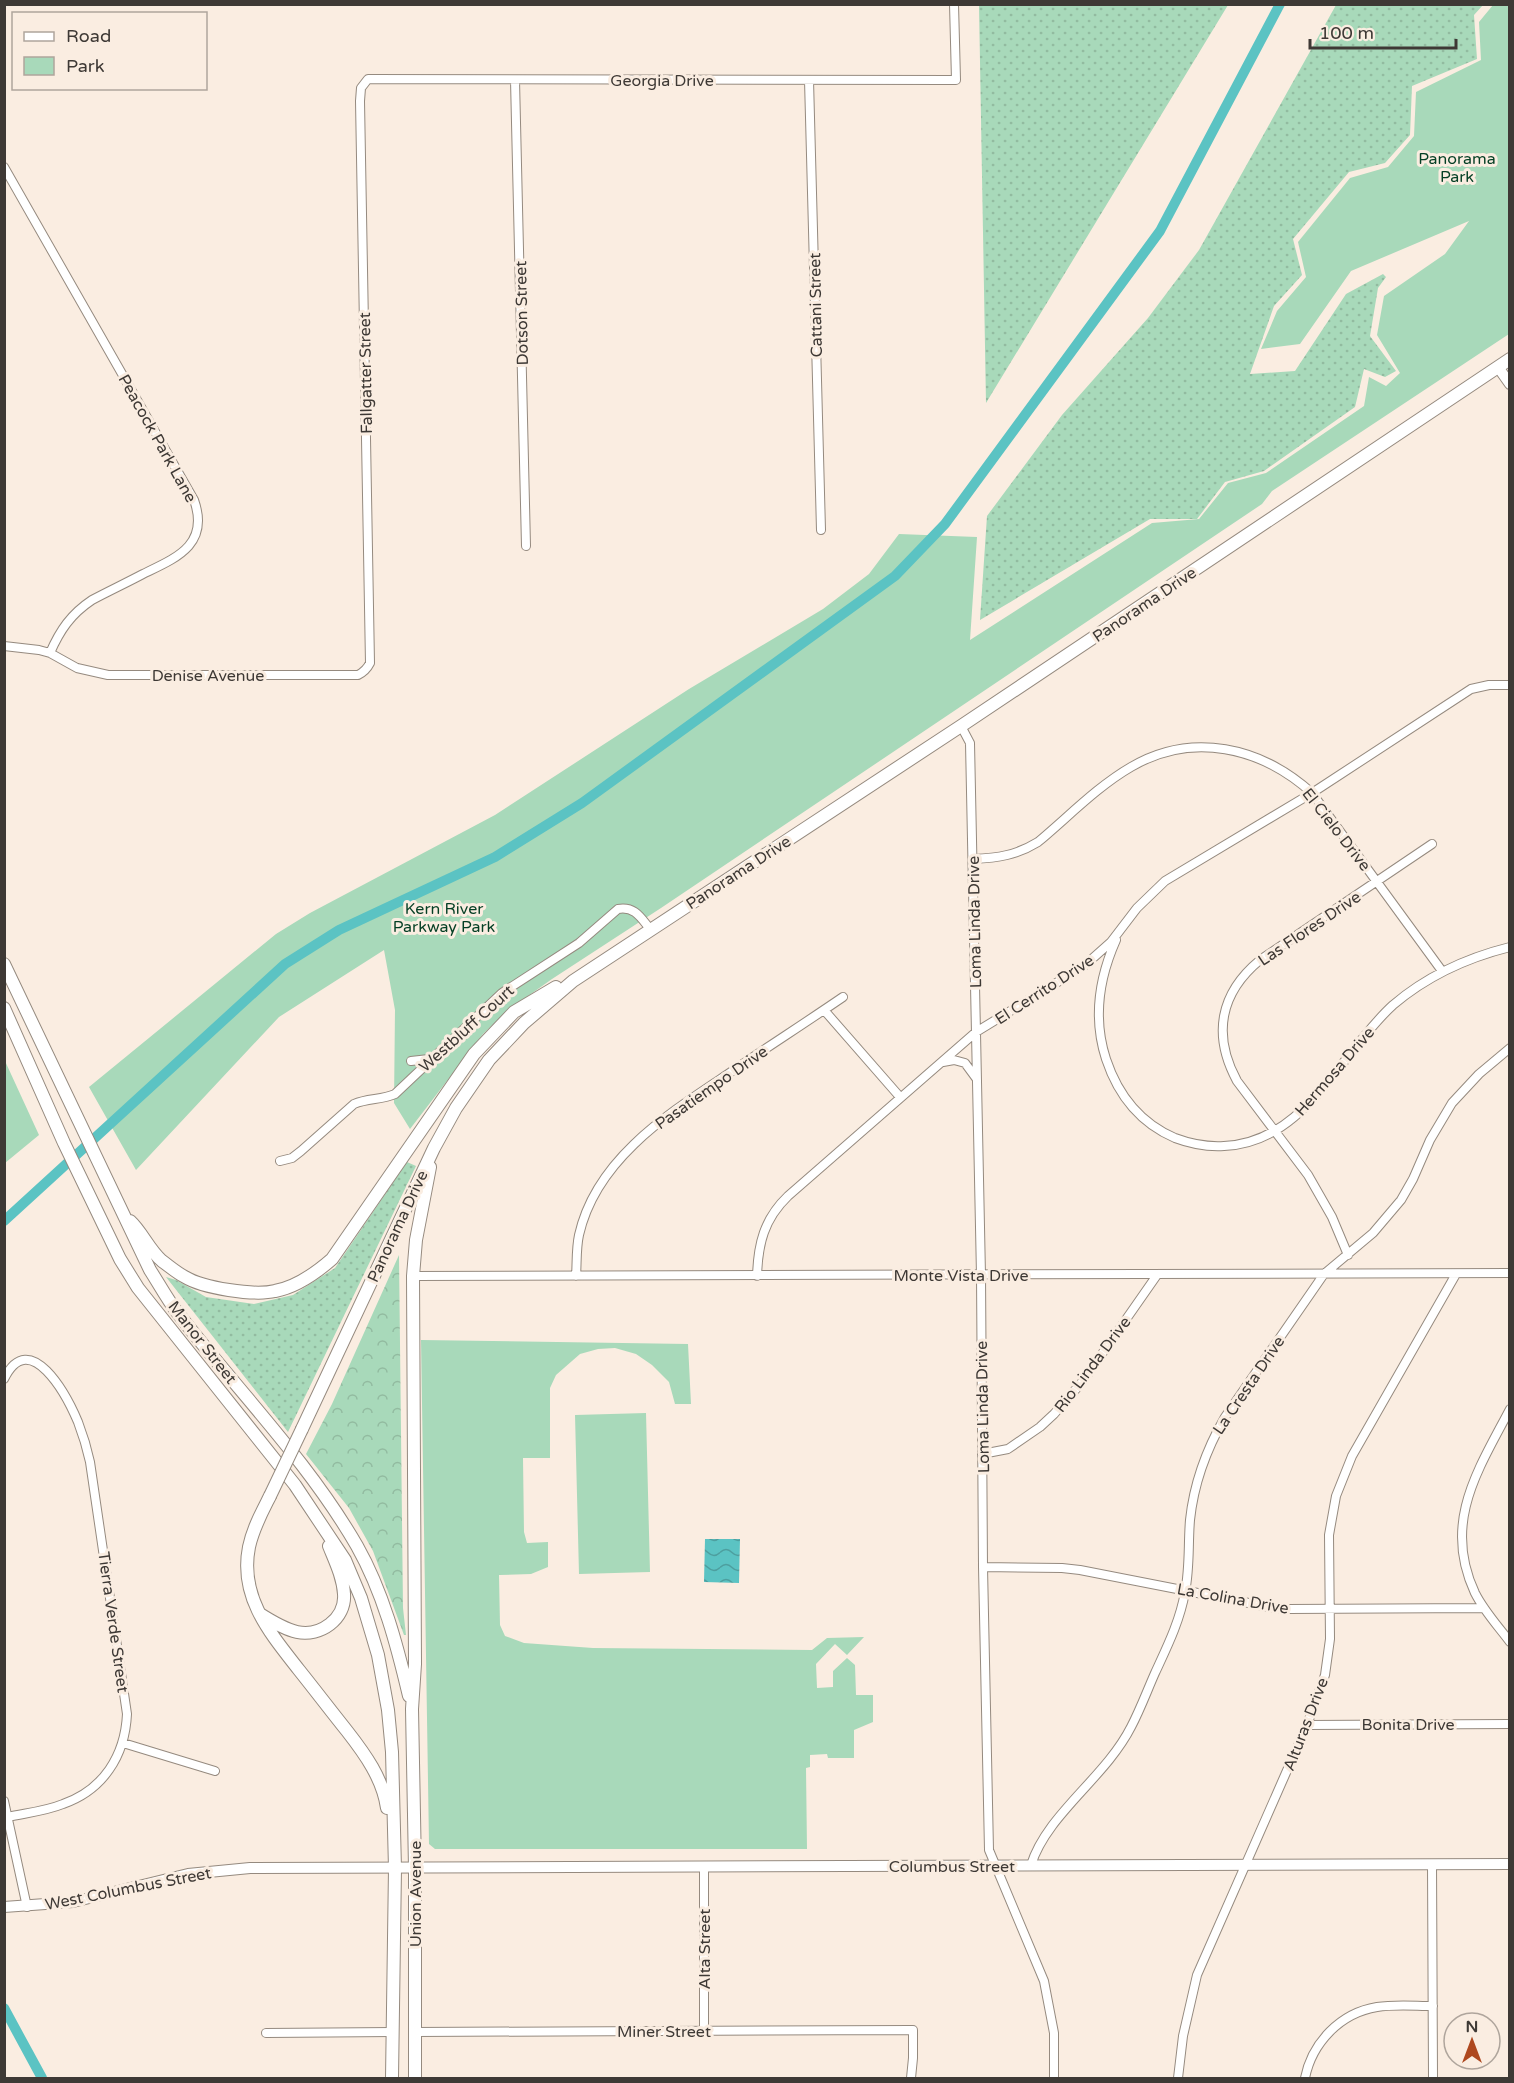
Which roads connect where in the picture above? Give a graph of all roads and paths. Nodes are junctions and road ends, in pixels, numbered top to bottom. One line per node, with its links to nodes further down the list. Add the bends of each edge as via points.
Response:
1 (954, 4): 4 (street, Georgia Drive, via 956,80)
2 (368, 80): 3 (street, Georgia Drive); 13 (street, Fallgatter Street, via 361,88 360,101)
3 (515, 80): 4 (street, Georgia Drive); 10 (street, Dotson Street)
4 (809, 80): 9 (street, Cattani Street)
5 (4, 167): 12 (street, Peacock Park Lane, via 194,500 198,519 194,538 183,553 80,608 60,631)
6 (1509, 359): 7 (main road, Panorama Drive)
7 (1498, 367): 8 (main road); 15 (main road, Panorama Drive)
8 (1509, 384)
9 (821, 530)
10 (526, 546)
11 (4, 646): 12 (street)
12 (50, 653): 13 (street, Denise Avenue, via 77,668 108,675 358,675)
13 (368, 668)
14 (1509, 685): 16 (street, El Cerrito Drive, via 1471,689)
15 (962, 726): 18 (street, Loma Linda Drive, via 970,742); 21 (main road, Panorama Drive)
16 (1312, 793): 18 (street, El Cielo Drive, via 1283,770 1248,754 1209,747 1170,751 1117,776 1025,850); 19 (street, El Cielo Drive); 20 (street, El Cerrito Drive, via 1165,882)
17 (1432, 844): 19 (street, Las Flores Drive)
18 (973, 859): 28 (street, Loma Linda Drive)
19 (1377, 881): 24 (street, El Cielo Drive); 35 (street, Las Flores Drive, via 1260,960 1231,995 1223,1023 1227,1061 1237,1081)
20 (1123, 927): 28 (street, El Cerrito Drive, via 1084,966); 35 (street, Hermosa Drive, via 1105,968 1099,1016 1107,1063 1126,1101 1149,1124 1197,1144 1231,1146)
21 (645, 932): 30 (street, Westbluff Court, via 636,913 618,909 579,943 502,993); 36 (main road, Panorama Drive, via 568,985 524,1023 489,1059); 38 (main road, via 505,1020 474,1054 332,1259 308,1278 275,1292 254,1293 186,1278 159,1259 139,1229)
22 (1509, 947): 24 (street, Hermosa Drive)
23 (4, 964): 38 (main road, Manor Street)
24 (1442, 971): 35 (street, Hermosa Drive, via 1410,992 1374,1024 1305,1107)
25 (843, 997): 27 (street, Pasatiempo Drive)
26 (4, 1008): 51 (main road, Manor Street, via 120,1259 138,1288 295,1485)
27 (824, 1010): 34 (street); 46 (street, Pasatiempo Drive, via 673,1110 635,1143 604,1181 588,1209 579,1235)
28 (976, 1032): 32 (street, El Cerrito Drive); 33 (street, Loma Linda Drive)
29 (1509, 1047): 39 (street, La Cresta Drive, via 1452,1103 1401,1200)
30 (430, 1059): 31 (street); 37 (street, Westbluff Court, via 395,1094 354,1104 292,1158)
31 (411, 1061)
32 (940, 1063): 33 (street, via 965,1063); 34 (street, El Cerrito Drive)
33 (977, 1079): 43 (street, Loma Linda Drive)
34 (900, 1097): 47 (street, El Cerrito Drive, via 780,1203 759,1243)
35 (1276, 1131): 39 (street, Las Flores Drive, via 1320,1193)
36 (434, 1148): 45 (main road); 56 (main road, Panorama Drive, bridge, via 254,1532 249,1548 248,1582)
37 (280, 1161)
38 (122, 1213): 58 (main road, Manor Street, via 150,1270 176,1310 317,1484 358,1547 389,1622)
39 (1348, 1255): 41 (street, La Cresta Drive)
40 (1509, 1273): 42 (street, Monte Vista Drive)
41 (1324, 1274): 42 (street, Monte Vista Drive); 44 (street, Monte Vista Drive); 53 (street, La Cresta Drive, via 1224,1417 1205,1455 1193,1500)
42 (1456, 1274): 55 (street, Alturas Drive, via 1343,1475 1329,1535)
43 (981, 1275): 44 (street, Monte Vista Drive); 47 (street, Monte Vista Drive); 50 (street, Loma Linda Drive)
44 (1157, 1275): 50 (street, Rio Linda Drive, via 1083,1381 1054,1414 1008,1449)
45 (413, 1276): 46 (street, Monte Vista Drive); 58 (main road)
46 (576, 1276): 47 (street, Monte Vista Drive)
47 (757, 1276)
48 (4, 1379): 62 (street, Tierra Verde Street, via 9,1369 21,1361 36,1361 66,1397 77,1420 90,1462 126,1703)
49 (1509, 1409): 54 (street, via 1473,1482 1463,1517 1468,1577)
50 (982, 1454): 52 (street, Loma Linda Drive)
51 (320, 1523): 56 (main road, via 343,1582 341,1612 322,1630 300,1633); 59 (main road, Manor Street, via 345,1560 361,1598 378,1655)
52 (983, 1567): 53 (street, La Colina Drive, via 1080,1570); 69 (street, Loma Linda Drive, via 988,1850)
53 (1186, 1591): 55 (street, La Colina Drive, via 1269,1607); 70 (street, La Cresta Drive, via 1175,1627 1132,1727 1107,1765 1046,1832)
54 (1484, 1608): 55 (street, La Colina Drive); 57 (street)
55 (1329, 1609): 61 (street, Alturas Drive, via 1325,1676)
56 (258, 1614): 66 (main road, Panorama Drive, via 376,1773 385,1795)
57 (1509, 1642)
58 (412, 1709): 74 (main road, Union Avenue)
59 (388, 1710): 66 (main road, Union Avenue)
60 (1509, 1724): 61 (street, Bonita Drive)
61 (1307, 1725): 71 (street, Alturas Drive)
62 (123, 1743): 63 (street); 65 (street, Tierra Verde Street, via 108,1772 88,1792 61,1805)
63 (215, 1771)
64 (4, 1801): 65 (street)
65 (8, 1817): 76 (street)
66 (394, 1847): 73 (main road, Union Avenue)
67 (1509, 1863): 68 (main road, Columbus Street)
68 (1432, 1864): 71 (main road, Columbus Street); 77 (street)
69 (994, 1865): 70 (main road, Columbus Street); 72 (main road, Columbus Street); 85 (street, Loma Linda Drive, via 1044,1981 1054,2033)
70 (1031, 1865): 71 (main road, Columbus Street)
71 (1246, 1865): 86 (street, Alturas Drive, via 1197,1976)
72 (704, 1867): 74 (main road, Columbus Street); 78 (street, Alta Street)
73 (395, 1868): 74 (main road, Columbus Street); 76 (main road, West Columbus Street, via 219,1869 73,1902); 79 (main road, Union Avenue)
74 (415, 1868): 80 (main road, Union Avenue)
75 (4, 1907): 76 (main road, West Columbus Street)
76 (27, 1907)
77 (1433, 2006): 87 (street, via 1377,2007 1350,2016 1317,2046); 88 (street)
78 (704, 2031): 80 (street, Miner Street); 84 (street, Miner Street, via 914,2030)
79 (393, 2032): 81 (street); 82 (main road, Union Avenue)
80 (415, 2032): 83 (main road, Union Avenue)
81 (266, 2033)
82 (392, 2079)
83 (415, 2079)
84 (910, 2079)
85 (1054, 2079)
86 (1178, 2079)
87 (1305, 2079)
88 (1433, 2079)

